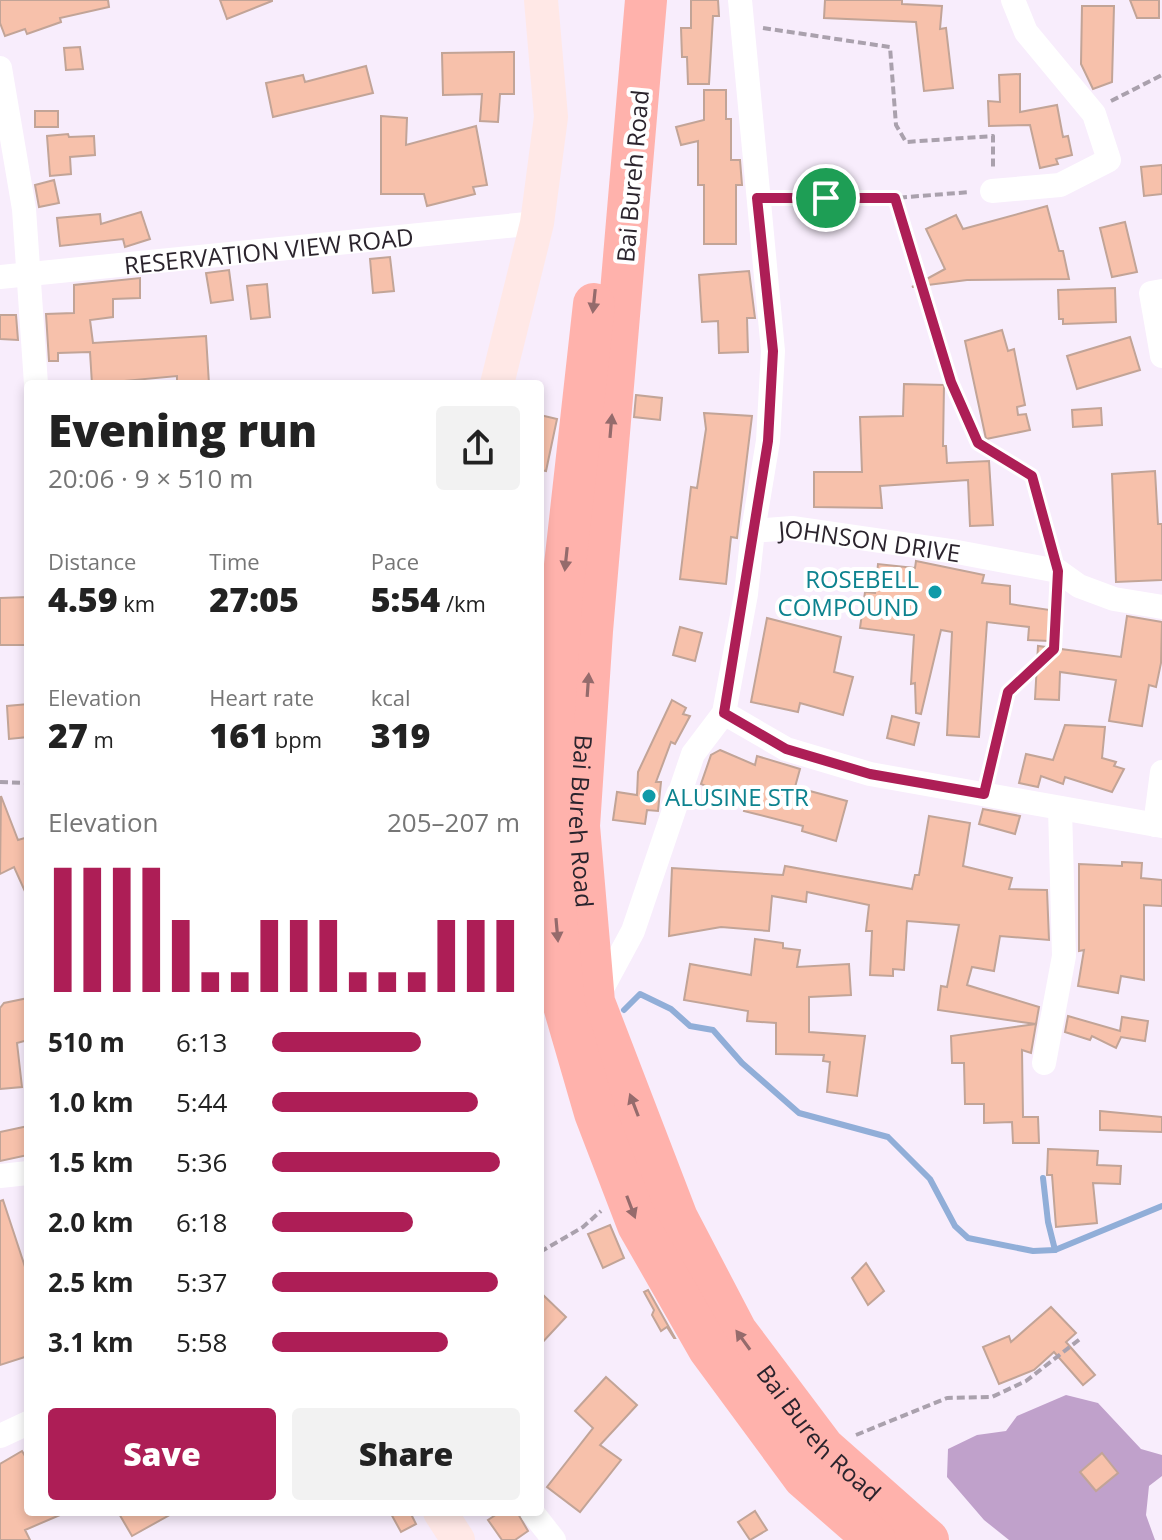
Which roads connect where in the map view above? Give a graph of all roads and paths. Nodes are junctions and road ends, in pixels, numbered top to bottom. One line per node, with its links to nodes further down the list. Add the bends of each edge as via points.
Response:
1 (541, 0): 13 (street, via 551,117)
2 (620, 0): 44 (highway, Bai Bureh Road, one-way to 44, via 562,592 547,814 564,1006 595,1113 638,1225 709,1349 804,1478)
3 (646, 0): 30 (highway, Bai Bureh Road, one-way to 3, via 579,826)
4 (740, 0): 6 (street)
5 (1013, 0): 9 (street, via 1026,32)
6 (745, 26): 10 (path, via 890,47 896,125 906,142 993,136); 11 (street)
7 (0, 68): 14 (street, via 24,209)
8 (1162, 75): 9 (path)
9 (1091, 111): 10 (street, via 1109,160 1060,185)
10 (992, 191): 12 (path)
11 (757, 198): 12 (path); 20 (street, via 773,351 768,441)
12 (895, 198): 21 (path, via 951,382 978,443 1032,476)
13 (537, 223): 14 (street, RESERVATION VIEW ROAD); 19 (street)
14 (27, 275): 15 (street, RESERVATION VIEW ROAD); 18 (street)
15 (0, 277)
16 (1162, 291): 17 (street, via 1151,293)
17 (1162, 356)
18 (36, 380)
19 (498, 380)
20 (753, 531): 21 (street, JOHNSON DRIVE, via 792,528 850,535); 23 (street, JOHNSON DRIVE)
21 (1058, 571): 22 (street, JOHNSON DRIVE, via 1079,586 1114,599); 27 (path, via 1054,649 1008,692)
22 (1162, 607)
23 (724, 713): 27 (street, via 800,753 870,774); 30 (street, via 693,754 633,931)
24 (1162, 772): 29 (street)
25 (0, 782): 26 (path)
26 (24, 783)
27 (984, 794): 28 (street)
28 (1060, 808): 29 (street); 31 (street, via 1064,956)
29 (1159, 825)
30 (594, 1002): 39 (highway, Bai Bureh Road, one-way to 30, via 736,1331 684,1232)
31 (1044, 1063)
32 (24, 1173): 33 (street)
33 (0, 1176)
34 (604, 1209): 35 (path)
35 (544, 1250)
36 (1080, 1339): 39 (path, via 1026,1381 992,1397 947,1398)
37 (24, 1425): 38 (street)
38 (0, 1436)
39 (824, 1448): 45 (highway, Bai Bureh Road)
40 (443, 1516): 42 (street)
41 (535, 1516): 43 (street)
42 (458, 1540)
43 (554, 1540)
44 (875, 1540)
45 (928, 1540)

